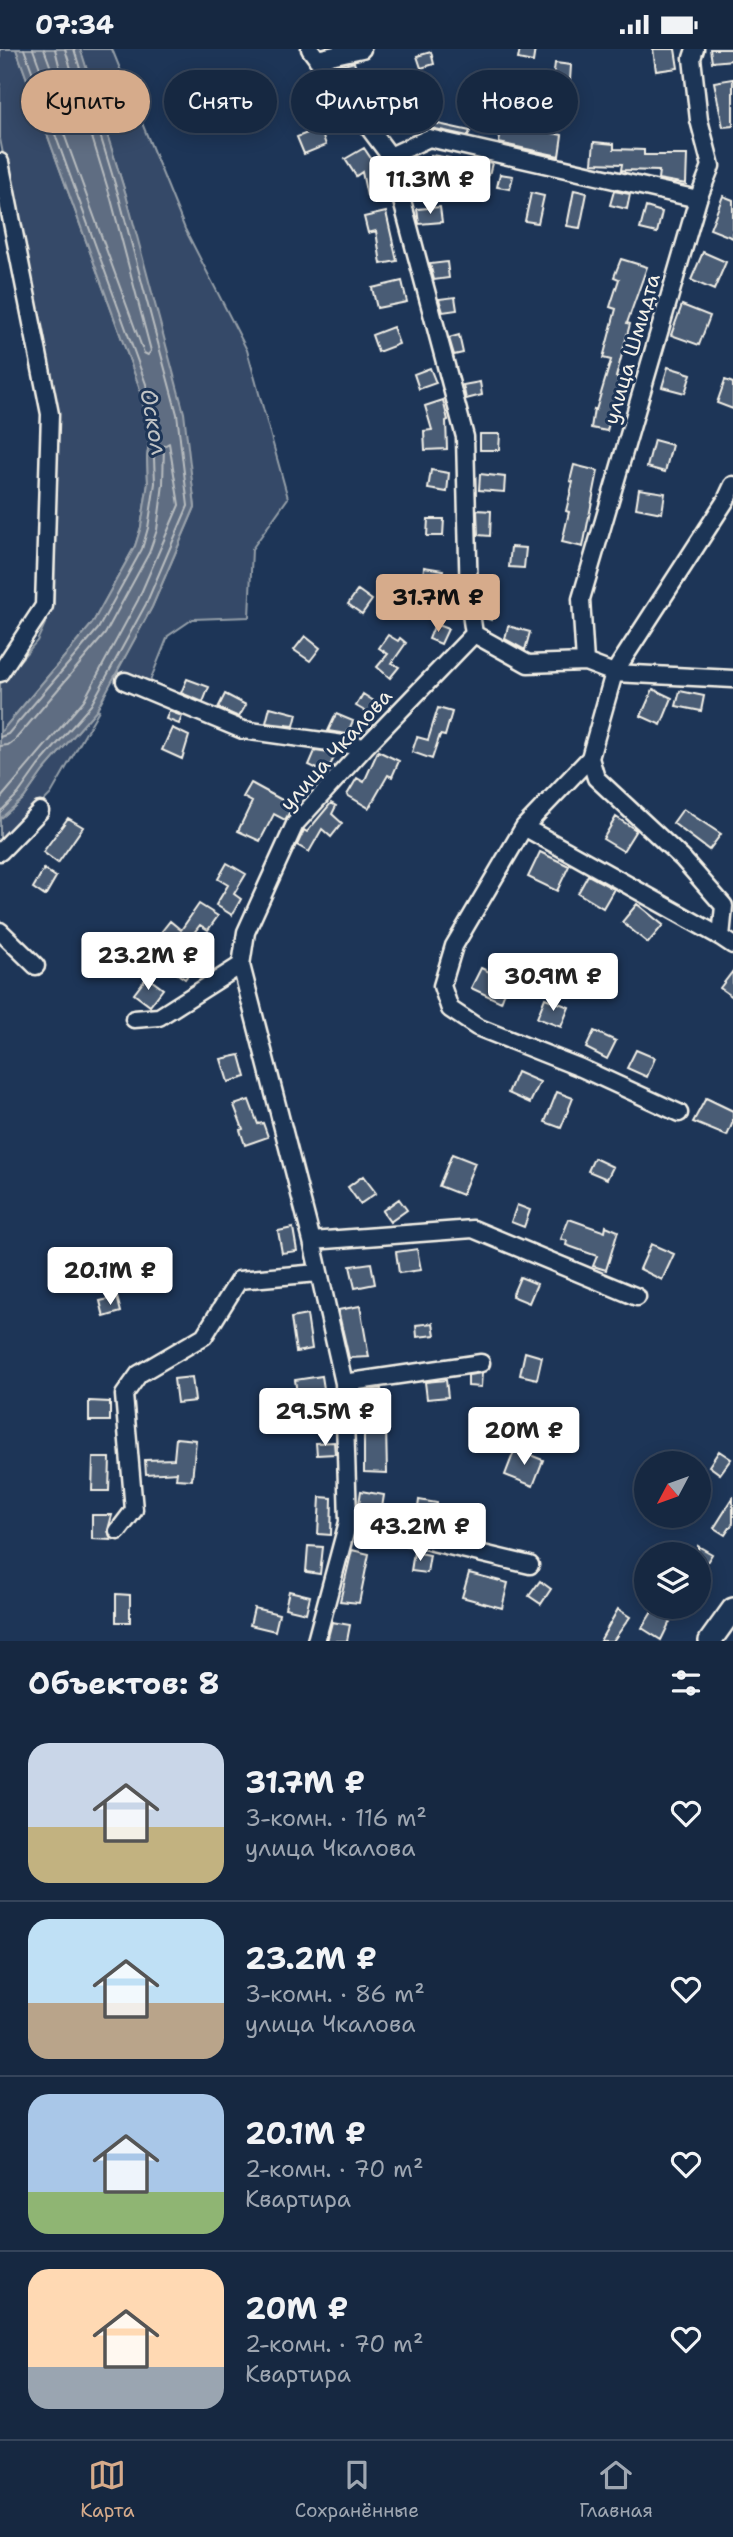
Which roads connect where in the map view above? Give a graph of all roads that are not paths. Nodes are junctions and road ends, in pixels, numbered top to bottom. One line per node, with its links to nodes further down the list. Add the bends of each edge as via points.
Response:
1 (362, 49): 3 (street)
2 (695, 49): 6 (street, улица Шмидта, via 692,58 699,120 711,166)
3 (314, 54): 4 (street)
4 (390, 156): 6 (street, via 429,138); 8 (street, via 465,437 468,600)
5 (0, 162): 10 (street, via 50,414 44,605)
6 (698, 199): 9 (street, улица Шмидта, via 580,599)
7 (733, 485): 11 (street)
8 (474, 634): 9 (street, via 528,664); 14 (street, улица Чкалова)
9 (584, 662): 11 (street)
10 (0, 673)
11 (614, 673): 12 (street); 15 (street)
12 (733, 679)
13 (125, 681): 14 (street, via 243,730)
14 (365, 747): 22 (street, улица Чкалова, via 295,824 246,932)
15 (590, 758): 17 (street); 20 (street, via 596,778 683,859 724,906)
16 (40, 811): 18 (street)
17 (524, 827): 20 (street); 24 (street, via 454,946 442,986 450,1009 477,1027)
18 (0, 852)
19 (0, 931): 21 (street)
20 (727, 941)
21 (36, 965)
22 (241, 965): 23 (street, via 159,1017); 25 (street, улица Чкалова)
23 (134, 1019)
24 (680, 1113)
25 (312, 1241): 26 (street, улица Чкалова); 27 (street, via 473,1229)
26 (318, 1273): 29 (street, улица Чкалова); 31 (street, via 239,1280 204,1335 139,1374 124,1395 134,1510)
27 (637, 1297)
28 (481, 1363): 29 (street)
29 (344, 1383): 30 (street, улица Чкалова)
30 (348, 1522): 32 (street); 34 (street, улица Чкалова)
31 (118, 1531)
32 (530, 1565)
33 (733, 1609): 35 (main road)
34 (316, 1641)
35 (710, 1641)

